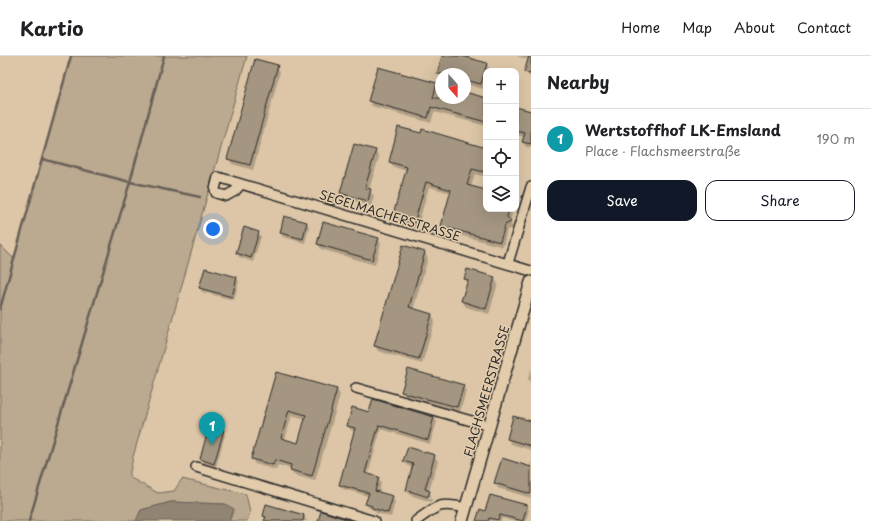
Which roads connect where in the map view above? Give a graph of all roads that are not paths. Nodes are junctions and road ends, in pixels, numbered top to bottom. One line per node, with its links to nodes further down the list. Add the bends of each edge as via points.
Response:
1 (241, 184): 3 (street, SEGELMACHERSTRASSE)
2 (531, 187): 3 (street)
3 (508, 264): 4 (street, SEGELMACHERSTRASSE)
4 (531, 271)
5 (531, 282): 7 (street, FLACHSMEERSTRASSE)
6 (356, 388): 7 (street)
7 (489, 426): 9 (street, FLACHSMEERSTRASSE)
8 (196, 467): 10 (street)
9 (466, 508): 11 (street, via 440,505); 12 (street, FLACHSMEERSTRASSE)
10 (374, 521)
11 (416, 521)
12 (462, 521)

